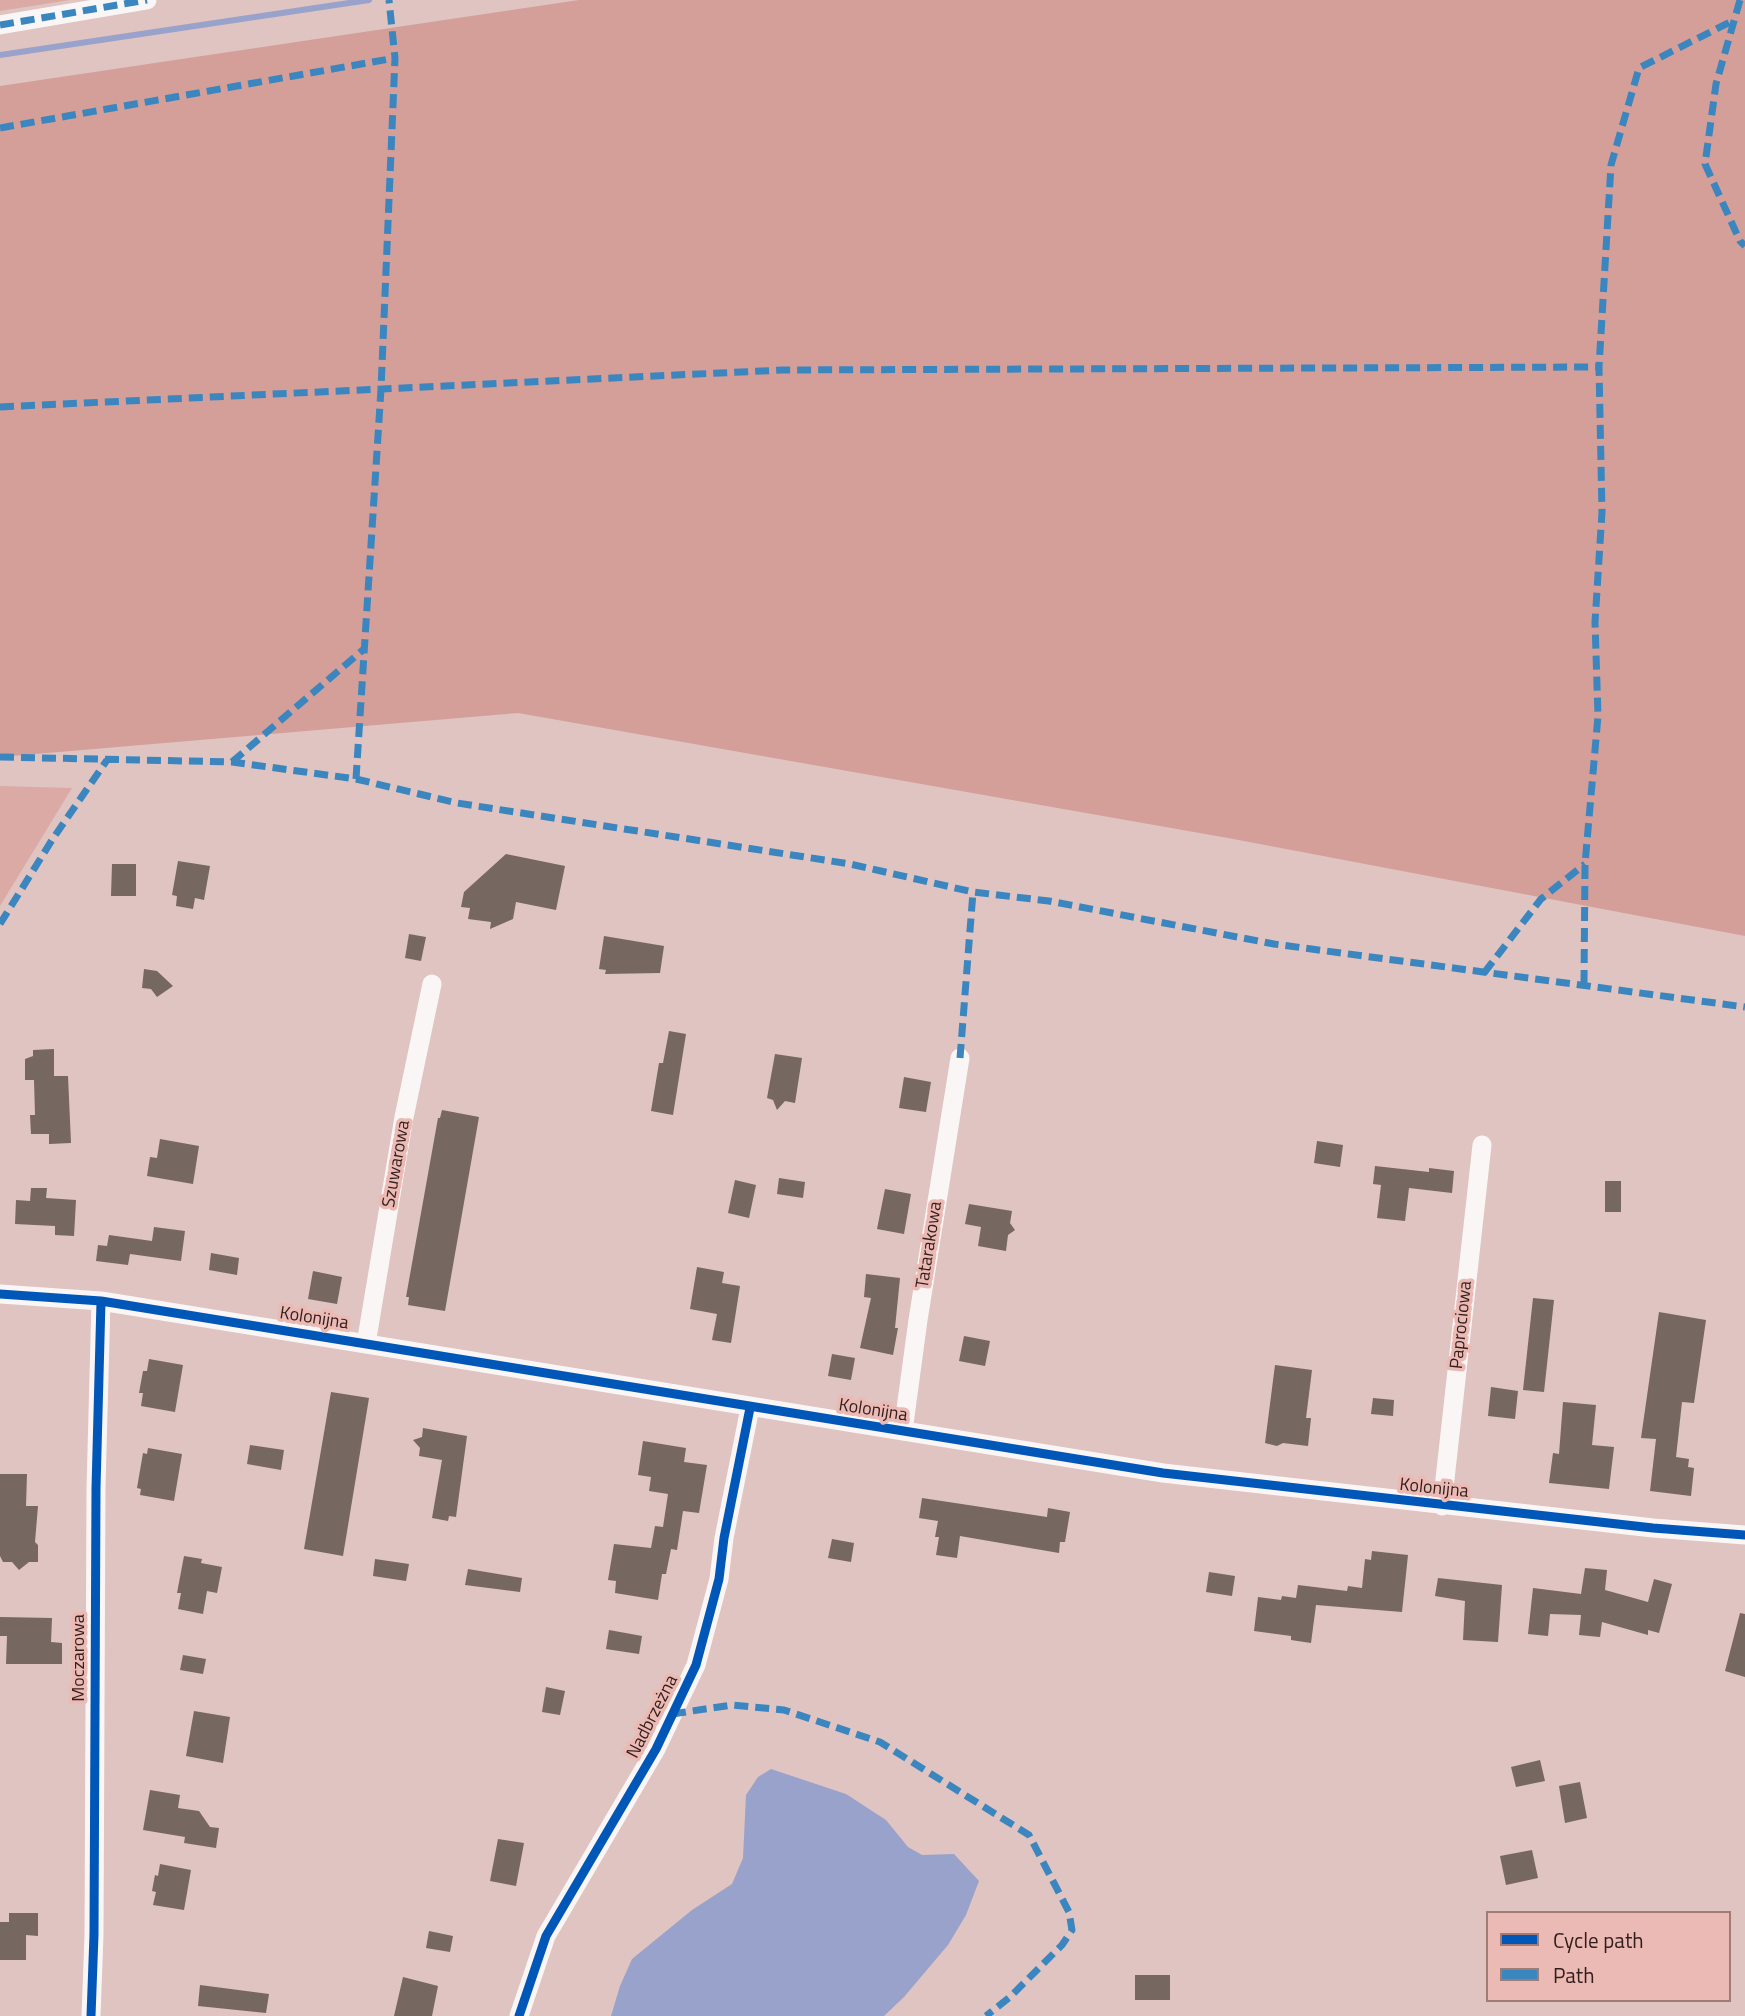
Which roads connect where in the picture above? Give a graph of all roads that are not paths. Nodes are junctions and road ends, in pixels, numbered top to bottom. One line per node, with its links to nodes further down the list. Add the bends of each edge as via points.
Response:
1 (147, 0): 2 (street)
2 (0, 25)
3 (432, 984): 8 (street, Szuwarowa, via 404,1117)
4 (960, 1058): 10 (street, Tatarakowa)
5 (1482, 1145): 11 (street, Paprociowa)
6 (0, 1294): 7 (street, Kolonijna)
7 (101, 1301): 8 (street, Kolonijna); 13 (street, Moczarowa)
8 (366, 1344): 9 (street, Kolonijna)
9 (750, 1408): 10 (street, Kolonijna); 14 (street, Nadbrzeżna, via 719,1579 695,1665 656,1749 546,1936)
10 (903, 1432): 11 (street, Kolonijna, via 1163,1473)
11 (1442, 1506): 12 (street, Kolonijna)
12 (1745, 1535)
13 (90, 2016)
14 (519, 2016)

